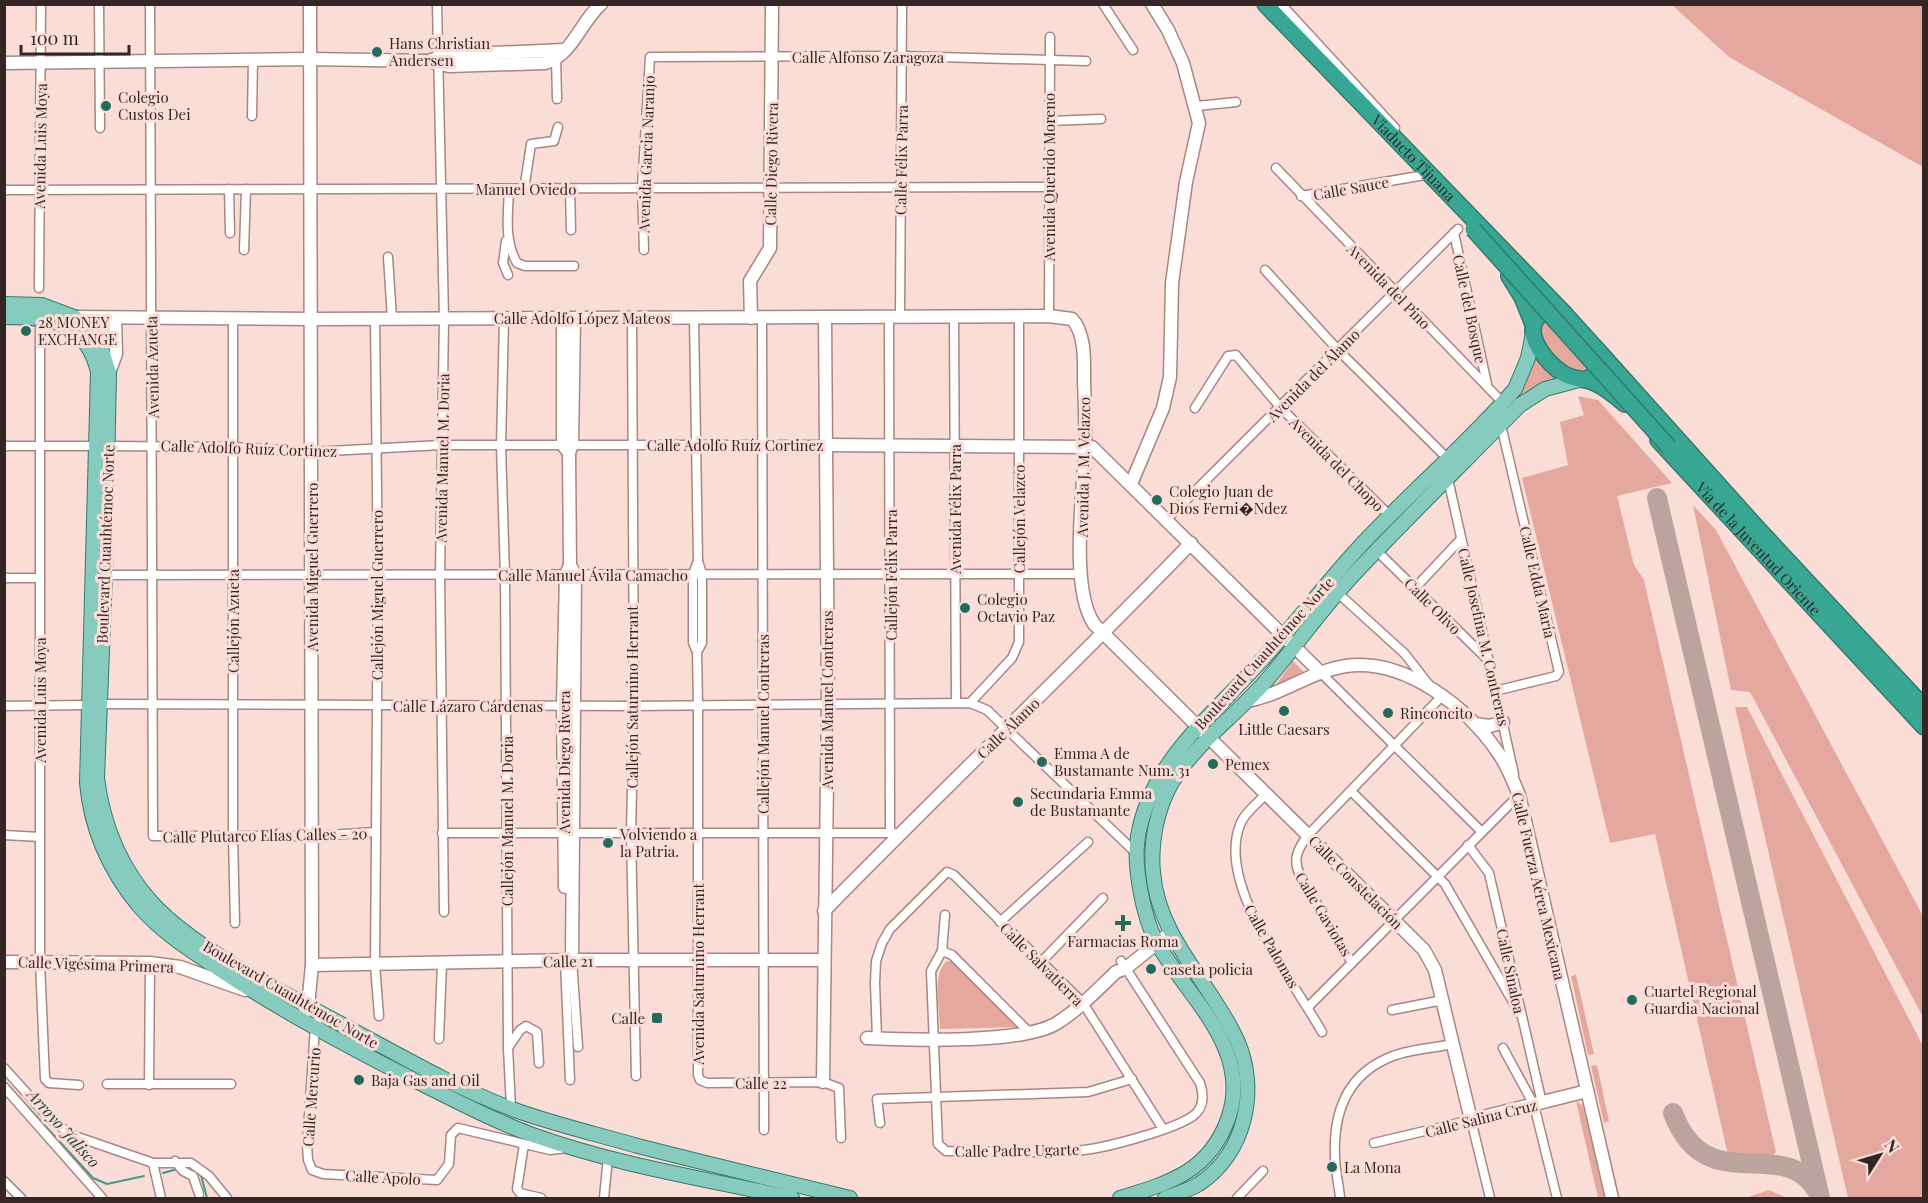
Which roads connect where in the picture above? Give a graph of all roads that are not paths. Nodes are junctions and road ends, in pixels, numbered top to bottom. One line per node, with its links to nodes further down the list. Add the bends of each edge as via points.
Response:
1 (41, 4): 24 (street, Avenida Luis Moya)
2 (99, 4): 25 (street)
3 (150, 4): 21 (street, Avenida Azueta)
4 (310, 4): 19 (street, Avenida Miguel Guerrero)
5 (437, 4): 22 (street, Avenida Manuel M. Doria)
6 (601, 4): 15 (street)
7 (771, 4): 18 (street, Calle Diego Rivera)
8 (902, 4): 16 (street, Calle Félix Parra)
9 (1103, 4): 14 (street)
10 (1152, 4): 30 (street, via 1168,30)
11 (1281, 4): 51 (street, Calle Sauce, via 1436,173)
12 (1260, 5): 52 (highway, Viaducto Tijuana); 66 (highway, Viaducto Tijuana)
13 (1050, 37): 26 (street, Avenida Querido Moreno)
14 (1133, 50)
15 (558, 52): 22 (street, via 546,63); 28 (street)
16 (902, 56): 18 (street, Calle Alfonso Zaragoza); 26 (street, Calle Alfonso Zaragoza); 38 (street, Calle Félix Parra)
17 (650, 57): 18 (street, Calle Alfonso Zaragoza); 40 (street, Avenida Garcia Naranjo)
18 (773, 57): 37 (street, Calle Diego Rivera)
19 (311, 59): 20 (street); 22 (street); 48 (street, Avenida Miguel Guerrero)
20 (253, 60): 21 (street); 31 (street)
21 (151, 61): 25 (street); 42 (street, Avenida Azueta)
22 (435, 61): 45 (street, Avenida Manuel M. Doria)
23 (1086, 61): 26 (street, Calle Alfonso Zaragoza)
24 (42, 62): 25 (street); 27 (street); 41 (street, Avenida Luis Moya)
25 (101, 62): 35 (street)
26 (1049, 62): 33 (street, Avenida Querido Moreno)
27 (4, 63)
28 (557, 99)
29 (1236, 102): 30 (street)
30 (1197, 106): 117 (street, via 1199,123 1186,182 1172,283 1170,377 1163,408)
31 (252, 116)
32 (1101, 119): 33 (street)
33 (1049, 122): 39 (street, Avenida Querido Moreno)
34 (558, 127): 50 (street, via 554,141 531,144)
35 (100, 128)
36 (1276, 168): 51 (street, Avenida del Pino)
37 (772, 186): 38 (street, Manuel Oviedo); 40 (street, Manuel Oviedo); 79 (street, Calle Diego Rivera, via 770,248 750,281)
38 (902, 186): 39 (street, Manuel Oviedo); 67 (street, Calle Félix Parra)
39 (1048, 187): 70 (street, Avenida Querido Moreno)
40 (642, 188): 46 (street, Manuel Oviedo); 58 (street, Avenida Garcia Naranjo)
41 (40, 189): 42 (street, Manuel Oviedo); 47 (street, Manuel Oviedo); 63 (street, Avenida Luis Moya)
42 (152, 189): 43 (street, Manuel Oviedo); 74 (street, Avenida Azueta)
43 (230, 189): 44 (street, Manuel Oviedo); 56 (street)
44 (246, 189): 48 (street, Manuel Oviedo); 57 (street)
45 (441, 189): 48 (street, Manuel Oviedo); 49 (street, Manuel Oviedo); 76 (street, Avenida Manuel M. Doria)
46 (570, 189): 50 (street, Manuel Oviedo); 54 (street)
47 (4, 190)
48 (312, 190): 82 (street, Avenida Miguel Guerrero)
49 (509, 190): 50 (street, Manuel Oviedo); 53 (street)
50 (524, 190)
51 (1301, 196): 64 (street, Avenida del Pino)
52 (1447, 201): 55 (highway); 87 (highway, Vía de la Juventud Oriente, via 1515,284)
53 (507, 228): 60 (street, via 510,251 517,263); 62 (street, via 503,263)
54 (571, 230)
55 (1462, 230): 64 (street, Avenida del Álamo); 92 (street, Calle del Bosque); 118 (highway, bridge, via 1669,447)
56 (230, 233)
57 (244, 250)
58 (644, 250)
59 (388, 257): 84 (street)
60 (574, 266)
61 (1265, 270): 88 (street)
62 (508, 275)
63 (39, 288)
64 (1396, 292): 88 (street, Avenida del Álamo); 92 (street, Avenida del Pino)
65 (4, 304): 73 (main road, Boulevard Cuauhtémoc Norte, via 42,304)
66 (1563, 312): 87 (highway, via 1542,313); 89 (highway, Viaducto Tijuana)
67 (895, 316): 68 (street, Calle Adolfo López Mateos); 80 (street, Calle Adolfo López Mateos); 97 (street, Callejón Félix Parra)
68 (954, 316): 69 (street, Calle Adolfo López Mateos); 100 (street, Avenida Félix Parra)
69 (1019, 316): 70 (street, Calle Adolfo López Mateos); 101 (street, Callejón Velazco)
70 (1049, 316): 102 (street, Avenida J. M. Velazco, via 1072,319 1079,330 1084,357)
71 (4, 317): 72 (main road, Boulevard Cuauhtémoc Norte)
72 (40, 317): 104 (street, Avenida Luis Moya); 105 (main road, Boulevard Cuauhtémoc Norte, via 75,333 96,360)
73 (74, 317): 75 (street, Calle Adolfo López Mateos); 90 (main road, Boulevard Cuauhtémoc Norte, via 101,347)
74 (152, 317): 75 (street, Calle Adolfo López Mateos); 81 (street, Calle Adolfo López Mateos); 98 (street, Avenida Azueta)
75 (115, 318): 90 (street, via 116,354)
76 (444, 318): 84 (street, Calle Adolfo López Mateos); 85 (street, Calle Adolfo López Mateos); 106 (street, Avenida Manuel M. Doria)
77 (632, 318): 78 (street, Calle Adolfo López Mateos); 86 (street, Calle Adolfo López Mateos); 108 (street, Callejón Saturnino Herrant)
78 (694, 318): 79 (street, Calle Adolfo López Mateos); 109 (street, Avenida Saturnino Herrant)
79 (757, 318): 80 (street, Calle Adolfo López Mateos); 110 (street, Callejón Manuel Contreras)
80 (825, 318): 99 (street, Avenida Manuel Contreras)
81 (233, 319): 82 (street, Calle Adolfo López Mateos); 111 (street, Callejón Azueta)
82 (312, 319): 83 (street, Calle Adolfo López Mateos); 114 (street, Avenida Miguel Guerrero)
83 (375, 319): 84 (street, Calle Adolfo López Mateos); 112 (street, Callejón Miguel Guerrero)
84 (392, 319)
85 (504, 319): 86 (street, Calle Adolfo López Mateos); 107 (street, Callejón Manuel M. Doria)
86 (568, 319): 113 (street, Avenida Diego Rivera)
87 (1533, 328): 91 (highway, Vía de la Juventud Oriente, via 1541,350 1557,369); 93 (main road, Boulevard Cuauhtémoc Norte, via 1521,380)
88 (1338, 350): 94 (street, Avenida del Álamo); 115 (street)
89 (1602, 355): 91 (highway, via 1598,372); 169 (highway, Vía de la Juventud Oriente)
90 (109, 373): 105 (main road, Boulevard Cuauhtémoc Norte)
91 (1583, 380): 96 (main road, Boulevard Cuauhtémoc Norte, via 1545,389 1529,398); 118 (highway, Vía de la Juventud Oriente, via 1620,400)
92 (1487, 385): 93 (street, Avenida del Pino)
93 (1503, 403): 115 (main road, Boulevard Cuauhtémoc Norte)
94 (1280, 407): 95 (street, Avenida del Chopo, via 1232,354); 119 (street, Avenida del Chopo); 120 (street, Avenida del Álamo)
95 (1195, 408)
96 (1501, 425): 116 (main road, Boulevard Cuauhtémoc Norte); 149 (street, Calle Edda María, via 1559,672)
97 (890, 444): 99 (street, Calle Adolfo Ruíz Cortinez); 100 (street, Calle Adolfo Ruíz Cortinez); 125 (street, Callejón Félix Parra)
98 (153, 445): 105 (street, Calle Adolfo Ruíz Cortinez); 111 (street, Calle Adolfo Ruíz Cortinez); 138 (street, Avenida Azueta)
99 (827, 445): 110 (street, Calle Adolfo Ruíz Cortinez); 130 (street, Avenida Manuel Contreras)
100 (955, 445): 101 (street, Calle Adolfo Ruíz Cortinez); 126 (street, Avenida Félix Parra)
101 (1019, 445): 102 (street, Calle Adolfo Ruíz Cortinez); 127 (street, Callejón Velazco)
102 (1085, 445): 117 (street, via 1099,451); 131 (street, Avenida J. M. Velazco)
103 (4, 446): 104 (street, Calle Adolfo Ruíz Cortinez)
104 (39, 446): 105 (street, Calle Adolfo Ruíz Cortinez); 141 (street, Avenida Luis Moya)
105 (102, 446): 132 (main road, Boulevard Cuauhtémoc Norte); 157 (main road, Boulevard Cuauhtémoc Norte)
106 (441, 446): 107 (street, Calle Adolfo Ruíz Cortinez); 112 (street, Calle Adolfo Ruíz Cortinez); 135 (street, Avenida Manuel M. Doria)
107 (501, 446): 113 (street, Calle Adolfo Ruíz Cortinez); 136 (street, Callejón Manuel M. Doria)
108 (633, 446): 109 (street, Calle Adolfo Ruíz Cortinez); 113 (street, Calle Adolfo Ruíz Cortinez); 137 (street, Callejón Saturnino Herrant)
109 (697, 446): 110 (street, Calle Adolfo Ruíz Cortinez); 128 (street, Avenida Saturnino Herrant)
110 (763, 446): 129 (street, Callejón Manuel Contreras)
111 (233, 447): 114 (street, Calle Adolfo Ruíz Cortinez); 133 (street, Callejón Azueta)
112 (377, 448): 114 (street, Calle Adolfo Ruíz Cortinez); 139 (street, Callejón Miguel Guerrero)
113 (568, 448): 124 (street, Avenida Diego Rivera)
114 (311, 453): 134 (street, Avenida Miguel Guerrero)
115 (1448, 459): 119 (main road, Boulevard Cuauhtémoc Norte)
116 (1448, 479): 121 (street, Calle Josefina M. Contreras); 123 (main road, Boulevard Cuauhtémoc Norte)
117 (1131, 484): 120 (street)
118 (1708, 495): 172 (highway, Vía de la Juventud Oriente)
119 (1390, 516): 145 (main road, Boulevard Cuauhtémoc Norte)
120 (1167, 519): 122 (street)
121 (1461, 539): 142 (street); 147 (street, Calle Josefina M. Contreras)
122 (1191, 543): 144 (street, Calle Álamo); 145 (street)
123 (1377, 551): 142 (street, Calle Olivo); 143 (main road, Boulevard Cuauhtémoc Norte)
124 (570, 572): 136 (street, Calle Manuel Ávila Camacho); 137 (street, Calle Manuel Ávila Camacho); 160 (street, Avenida Diego Rivera)
125 (891, 573): 126 (street, Calle Manuel Ávila Camacho); 130 (street, Calle Manuel Ávila Camacho); 156 (street, Callejón Félix Parra)
126 (955, 573): 127 (street, Calle Manuel Ávila Camacho); 153 (street, Avenida Félix Parra)
127 (1019, 573): 131 (street, Calle Manuel Ávila Camacho); 154 (street, Callejón Velazco, via 1017,650)
128 (698, 574): 129 (street, Calle Manuel Ávila Camacho); 137 (street, Calle Manuel Ávila Camacho); 161 (street, Avenida Saturnino Herrant, via 702,643 697,652)
129 (762, 574): 130 (street, Calle Manuel Ávila Camacho); 155 (street, Callejón Manuel Contreras)
130 (828, 574): 152 (street, Avenida Manuel Contreras)
131 (1081, 574): 144 (street, Avenida J. M. Velazco, via 1088,615)
132 (105, 575): 138 (street, Calle Manuel Ávila Camacho); 157 (main road, Boulevard Cuauhtémoc Norte)
133 (232, 575): 134 (street, Calle Manuel Ávila Camacho); 138 (street, Calle Manuel Ávila Camacho); 159 (street, Callejón Azueta)
134 (312, 575): 139 (street, Calle Manuel Ávila Camacho); 164 (street, Avenida Miguel Guerrero)
135 (441, 575): 136 (street, Calle Manuel Ávila Camacho); 139 (street, Calle Manuel Ávila Camacho); 166 (street, Avenida Manuel M. Doria)
136 (505, 575): 167 (street, Callejón Manuel M. Doria)
137 (633, 575): 168 (street, Callejón Saturnino Herrant)
138 (152, 576): 158 (street, Avenida Azueta)
139 (378, 576): 165 (street, Callejón Miguel Guerrero)
140 (4, 578): 141 (street)
141 (40, 578): 163 (street, Avenida Luis Moya)
142 (1414, 588): 147 (street, Calle Olivo)
143 (1339, 594): 146 (main road, Boulevard Cuauhtémoc Norte); 150 (street, via 1405,654)
144 (1103, 635): 173 (street, Calle Constelación); 174 (street, Calle Álamo)
145 (1283, 637): 146 (street); 173 (main road, Boulevard Cuauhtémoc Norte)
146 (1294, 647): 148 (street); 151 (main road, Boulevard Cuauhtémoc Norte)
147 (1488, 661): 149 (street, Calle Josefina M. Contreras)
148 (1321, 673): 150 (street, Calle Fuerza Aérea Mexicana, via 1345,666 1373,667 1398,673); 151 (street, Calle Fuerza Aérea Mexicana, via 1261,699); 176 (street)
149 (1495, 692): 170 (street, Calle Josefina M. Contreras)
150 (1437, 693): 171 (street, Calle Fuerza Aérea Mexicana); 176 (street)
151 (1247, 701): 175 (main road, Boulevard Cuauhtémoc Norte)
152 (828, 703): 155 (street, Calle Lázaro Cárdenas); 156 (street, Calle Lázaro Cárdenas); 182 (street, Avenida Manuel Contreras)
153 (956, 703): 154 (street, Calle Lázaro Cárdenas); 156 (street, Calle Lázaro Cárdenas)
154 (970, 703): 174 (street, via 983,706)
155 (762, 704): 161 (street, Calle Lázaro Cárdenas); 181 (street, Callejón Manuel Contreras)
156 (890, 704): 188 (street, Callejón Félix Parra)
157 (94, 705): 158 (street, Calle Lázaro Cárdenas); 163 (street, Calle Lázaro Cárdenas); 225 (main road, Boulevard Cuauhtémoc Norte, via 86,759 88,801 100,841 124,887 173,938); 228 (main road, Boulevard Cuauhtémoc Norte, via 99,796 107,826 126,868 153,904 178,927)
158 (154, 705): 159 (street, Calle Lázaro Cárdenas); 195 (street, Avenida Azueta)
159 (232, 705): 164 (street, Calle Lázaro Cárdenas); 192 (street, Callejón Azueta)
160 (569, 705): 167 (street, Calle Lázaro Cárdenas); 168 (street, Calle Lázaro Cárdenas); 185 (street, Avenida Diego Rivera)
161 (698, 705): 168 (street, Calle Lázaro Cárdenas); 180 (street, Avenida Saturnino Herrant)
162 (4, 706): 163 (street, Calle Lázaro Cárdenas)
163 (39, 706): 194 (street, Avenida Luis Moya)
164 (313, 706): 165 (street, Calle Lázaro Cárdenas); 193 (street, Avenida Miguel Guerrero)
165 (377, 706): 166 (street, Calle Lázaro Cárdenas); 184 (street, Callejón Miguel Guerrero)
166 (441, 706): 167 (street, Calle Lázaro Cárdenas); 187 (street, Avenida Manuel M. Doria)
167 (506, 706): 189 (street, Callejón Manuel M. Doria)
168 (634, 706): 186 (street, Callejón Saturnino Herrant)
169 (1923, 707)
170 (1503, 722): 171 (street, via 1490,726); 179 (street, Calle Josefina M. Contreras)
171 (1475, 724): 179 (street, Calle Fuerza Aérea Mexicana, via 1500,755)
172 (1923, 727)
173 (1198, 728): 175 (street, Calle Constelación); 198 (main road, Boulevard Cuauhtémoc Norte, via 1169,760 1152,789)
174 (1007, 730): 188 (street, Calle Álamo); 198 (street)
175 (1210, 739): 178 (street, Calle Constelación); 207 (main road, Boulevard Cuauhtémoc Norte, via 1172,782 1160,808 1153,872)
176 (1395, 745): 177 (street); 183 (street)
177 (1351, 791): 190 (street); 199 (street)
178 (1266, 794): 190 (street, Calle Constelación); 229 (street, Calle Palomas, via 1240,824 1235,862 1250,910)
179 (1519, 795): 183 (street); 258 (street, Calle Fuerza Aérea Mexicana)
180 (698, 831): 181 (street); 186 (street); 212 (street, Avenida Saturnino Herrant)
181 (764, 831): 182 (street); 213 (street, Callejón Manuel Contreras)
182 (826, 831): 188 (street); 201 (street, Avenida Manuel Contreras)
183 (1481, 831): 197 (street)
184 (376, 832): 193 (street, Calle Plutarco Elías Calles - 20); 223 (street, Callejón Miguel Guerrero)
185 (569, 832): 186 (street); 189 (street); 210 (street, Avenida Diego Rivera)
186 (631, 832): 211 (street, Callejón Saturnino Herrant)
187 (442, 833): 189 (street); 202 (street, Avenida Manuel M. Doria)
188 (895, 833): 201 (street, Calle Álamo)
189 (507, 834): 219 (street, Callejón Manuel M. Doria)
190 (1309, 834): 204 (street, Calle Constelación); 220 (street, Calle Gaviotas, via 1296,854 1295,866)
191 (4, 835): 194 (street)
192 (233, 836): 193 (street, Calle Plutarco Elías Calles - 20); 195 (street, Calle Plutarco Elías Calles - 20); 206 (street, Callejón Azueta)
193 (313, 836): 222 (street, Avenida Miguel Guerrero)
194 (40, 837): 217 (street, Avenida Luis Moya)
195 (154, 837)
196 (1088, 842): 205 (street)
197 (1468, 845): 199 (street); 232 (street, Calle Sinaloa, via 1490,873)
198 (1136, 853): 208 (main road, Boulevard Cuauhtémoc Norte, via 1141,892)
199 (1437, 876): 204 (street); 232 (street, via 1455,898)
200 (1103, 898): 215 (street)
201 (824, 911): 214 (street, Avenida Manuel Contreras)
202 (444, 912)
203 (945, 915): 209 (street, Calle Padre Ugarte)
204 (1394, 920): 220 (street); 226 (street, Calle Constelación, via 1431,960)
205 (1000, 922): 215 (street, Calle Salvatierra); 238 (street, Calle Salvatierra, via 947,872 890,929 882,943 876,962)
206 (236, 923)
207 (1169, 929): 208 (street); 286 (main road, Boulevard Cuauhtémoc Norte, via 1234,1034 1245,1057 1248,1094 1241,1129 1229,1154 1199,1184)
208 (1155, 939): 224 (street); 224 (street, via 1133,952); 285 (main road, Boulevard Cuauhtémoc Norte, via 1223,1041 1232,1069 1233,1094 1222,1135 1200,1162 1173,1180)
209 (942, 951): 237 (street, via 952,955); 240 (street, Calle Padre Ugarte, via 931,971)
210 (568, 960): 211 (street, Calle 21); 219 (street, Calle 21); 242 (street); 249 (street)
211 (634, 960): 212 (street, Calle 21); 247 (street, Callejón Saturnino Herrant)
212 (698, 960): 213 (street, Calle 21); 250 (street, Avenida Saturnino Herrant)
213 (763, 960): 214 (street, Calle 21); 252 (street, Callejón Manuel Contreras)
214 (823, 960): 251 (street, Avenida Manuel Contreras)
215 (1042, 961): 227 (street, Calle Salvatierra)
216 (4, 962): 217 (street, Calle Vigésima Primera)
217 (40, 962): 218 (street, Calle Vigésima Primera); 255 (street, Avenida Luis Moya, via 46,1081)
218 (150, 963): 225 (street, Calle Vigésima Primera, via 187,969); 256 (street)
219 (507, 963): 221 (street, Calle 21); 243 (street, Callejón Manuel M. Doria)
220 (1352, 963): 229 (street)
221 (442, 964): 223 (street, Calle 21); 239 (street)
222 (312, 965): 223 (street, Calle 21); 228 (street, Avenida Miguel Guerrero)
223 (375, 965): 233 (street, Callejón Miguel Guerrero)
224 (1121, 967): 227 (street); 264 (street, Calle Padre Ugarte, via 1204,1093 1194,1115)
225 (255, 993): 234 (main road, Boulevard Cuauhtémoc Norte)
226 (1443, 1000): 230 (street); 241 (street, Calle Constelación)
227 (1083, 1003): 237 (street, via 1057,1023); 248 (street, Calle Salvatierra)
228 (308, 1006): 231 (main road, Boulevard Cuauhtémoc Norte); 234 (street, Avenida Miguel Guerrero)
229 (1308, 1007): 236 (street, Calle Palomas)
230 (1392, 1010)
231 (321, 1013): 235 (street, Calle Mercurio); 261 (main road, Boulevard Cuauhtémoc Norte, via 450,1081)
232 (1520, 1014): 260 (street, Calle Sinaloa)
233 (379, 1016)
234 (301, 1019): 235 (main road, Boulevard Cuauhtémoc Norte)
235 (315, 1027): 269 (main road, Boulevard Cuauhtémoc Norte, via 484,1116); 274 (street, Calle Mercurio, via 307,1155 312,1170)
236 (1322, 1032)
237 (1030, 1033): 240 (street)
238 (872, 1038): 240 (street)
239 (439, 1039)
240 (934, 1039): 259 (street, Calle Padre Ugarte)
241 (1453, 1044): 262 (street, Calle Constelación); 288 (street, via 1393,1056 1352,1084 1342,1100 1336,1130)
242 (578, 1047)
243 (508, 1048): 245 (street, via 520,1030 526,1026 533,1028 537,1032); 261 (street, Callejón Manuel M. Doria)
244 (1503, 1048): 260 (street)
245 (538, 1063)
246 (4, 1068): 271 (street, via 50,1119 72,1135)
247 (636, 1076)
248 (1132, 1079): 259 (street, via 1088,1092); 264 (street, Calle Salvatierra)
249 (570, 1080)
250 (700, 1080): 252 (street, Calle 22)
251 (823, 1082): 252 (street, Calle 22); 266 (street, via 839,1088)
252 (764, 1083): 265 (street, Callejón Manuel Contreras)
253 (107, 1084): 256 (street)
254 (231, 1084): 256 (street)
255 (79, 1085)
256 (149, 1085)
257 (4, 1087): 278 (street)
258 (1587, 1091): 260 (street, Calle Salina Cruz); 291 (street, Calle Fuerza Aérea Mexicana)
259 (936, 1097): 263 (street, via 877,1099); 264 (street, Calle Padre Ugarte, via 938,1144 946,1151 1084,1150)
260 (1538, 1104): 262 (street, Calle Salina Cruz); 290 (street, Calle Sinaloa)
261 (511, 1108): 284 (main road, Boulevard Cuauhtémoc Norte, via 566,1127)
262 (1471, 1120): 267 (street, Calle Salina Cruz); 289 (street, Calle Constelación)
263 (880, 1123)
264 (1163, 1129)
265 (764, 1130)
266 (841, 1138)
267 (1374, 1143)
268 (524, 1144): 269 (street, via 550,1150); 274 (street, Calle Apolo, via 463,1128 453,1130 449,1164 437,1180); 281 (street, via 517,1189)
269 (573, 1147): 270 (main road, Boulevard Cuauhtémoc Norte)
270 (608, 1157): 282 (street); 283 (main road, Boulevard Cuauhtémoc Norte)
271 (153, 1162): 272 (street); 279 (street)
272 (179, 1166): 276 (street, via 194,1176); 280 (street, via 197,1165)
273 (1263, 1171): 287 (street)
274 (323, 1174)
275 (4, 1181): 277 (street)
276 (199, 1194)
277 (21, 1198)
278 (102, 1198)
279 (161, 1198)
280 (227, 1198)
281 (541, 1198)
282 (604, 1198)
283 (792, 1198)
284 (850, 1198)
285 (1120, 1198)
286 (1165, 1198)
287 (1237, 1198)
288 (1340, 1198)
289 (1490, 1198)
290 (1557, 1198)
291 (1612, 1198)

